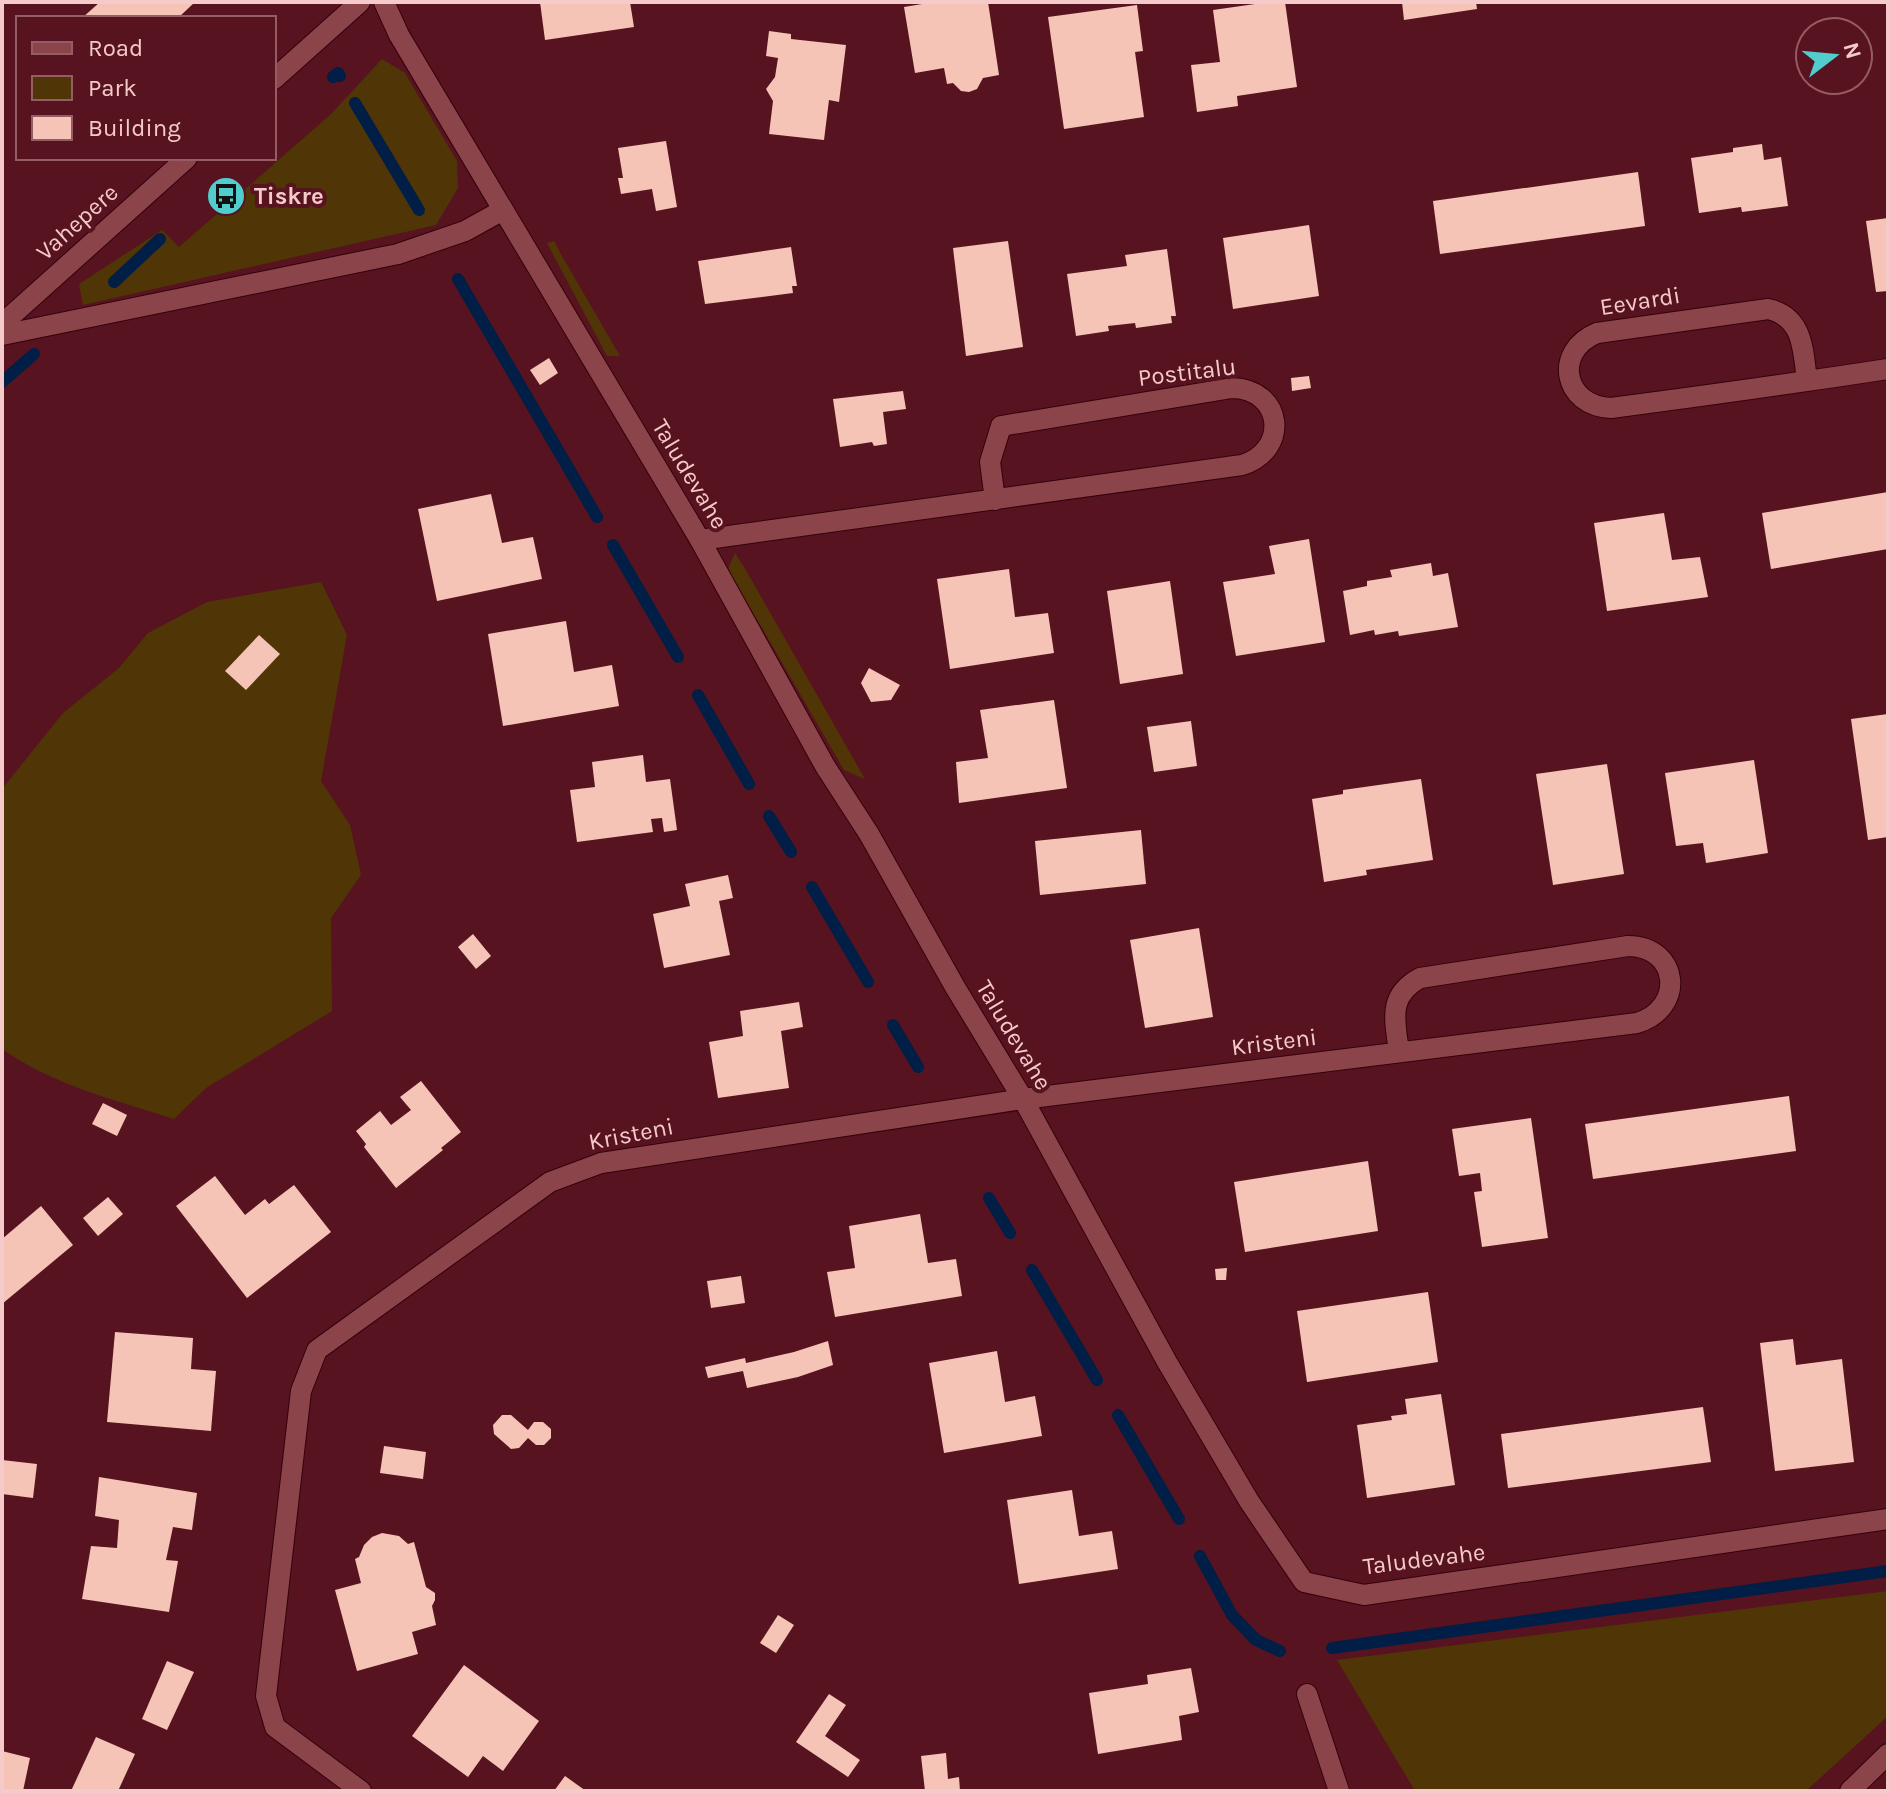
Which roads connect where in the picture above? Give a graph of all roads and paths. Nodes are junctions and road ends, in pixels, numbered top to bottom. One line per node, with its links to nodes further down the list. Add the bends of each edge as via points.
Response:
1 (360, 2): 3 (street)
2 (384, 2): 5 (street, Taludevahe)
3 (276, 77)
4 (185, 160): 6 (street, Vahepere)
5 (503, 210): 6 (street, via 465,231 398,254); 10 (street, Taludevahe)
6 (4, 321)
7 (1888, 369): 8 (street, Eevardi)
8 (1807, 381): 8 (street, Eevardi, via 1600,407 1580,397 1569,373 1575,348 1597,333 1768,309 1796,326)
9 (995, 500): 9 (street, Postitalu, via 1242,465 1270,446 1274,417 1261,397 1232,388 1001,426 990,462); 10 (street, Postitalu)
10 (700, 540): 12 (street, Taludevahe, via 825,766)
11 (1399, 1052): 11 (street, Kristeni, via 1637,1023 1665,1004 1670,976 1657,954 1628,946 1420,978 1400,993 1396,1005); 12 (street, Kristeni)
12 (1023, 1099): 13 (street, Taludevahe, via 1175,1375 1304,1582 1364,1595); 16 (street, Kristeni, via 601,1163 550,1182 317,1350 301,1391 266,1696 275,1727)
13 (1888, 1519)
14 (1307, 1694): 17 (street)
15 (1888, 1754): 18 (street)
16 (361, 1791)
17 (1339, 1791)
18 (1851, 1791)

